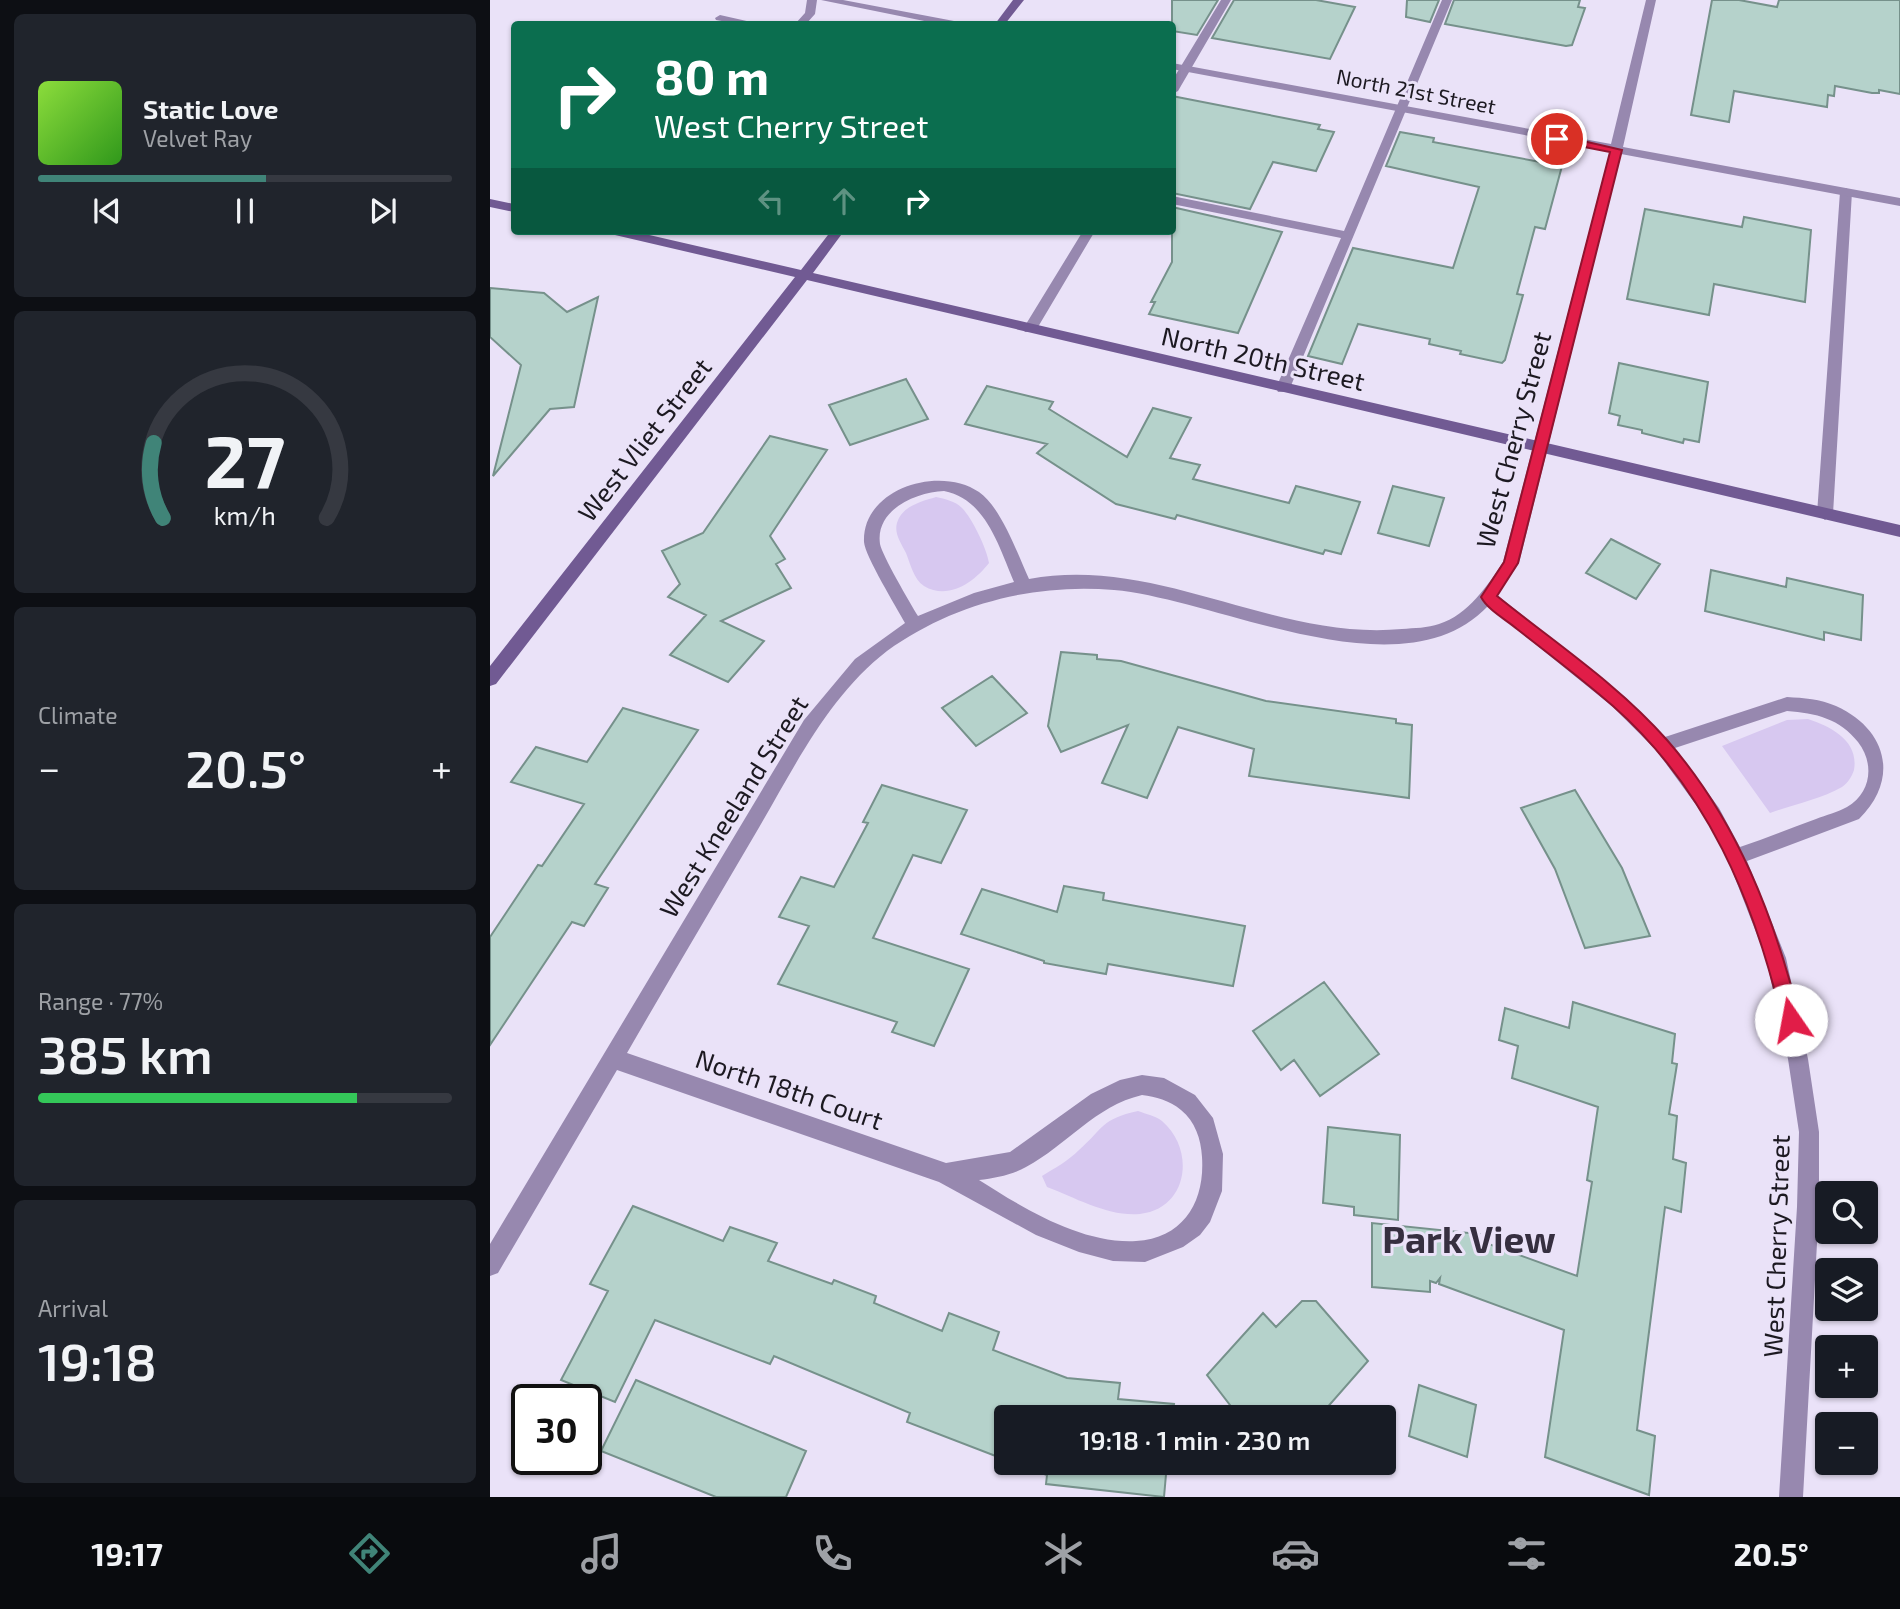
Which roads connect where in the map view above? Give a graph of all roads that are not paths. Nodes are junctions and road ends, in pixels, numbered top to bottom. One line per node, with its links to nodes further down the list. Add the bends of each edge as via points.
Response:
1 (812, 0): 9 (street, via 810,14)
2 (827, 0): 10 (street)
3 (1019, 0): 11 (main road)
4 (1226, 0): 13 (street)
5 (1447, 0): 15 (street)
6 (1651, 0): 16 (street, West Cherry Street)
7 (720, 18): 8 (street)
8 (738, 21)
9 (803, 21)
10 (938, 21)
11 (1002, 21)
12 (1176, 67): 13 (street, North 21st Street)
13 (1186, 68): 14 (street); 15 (street, North 21st Street)
14 (1176, 84)
15 (1403, 109): 16 (street, North 21st Street); 25 (street)
16 (1616, 150): 17 (street, North 21st Street); 29 (street, West Cherry Street)
17 (1846, 192): 19 (street, North 21st Street); 30 (street)
18 (1176, 201): 25 (street)
19 (1900, 202)
20 (490, 203): 21 (main road)
21 (511, 207)
22 (633, 235): 26 (main road, North 20th Street)
23 (835, 235): 26 (main road, West Vliet Street)
24 (1087, 235): 27 (street)
25 (1349, 236): 28 (street)
26 (805, 274): 27 (main road, North 20th Street); 35 (main road, West Vliet Street)
27 (1030, 329): 28 (main road, North 20th Street)
28 (1283, 388): 29 (main road, North 20th Street)
29 (1540, 449): 30 (main road, North 20th Street); 33 (street, West Cherry Street, via 1511,563)
30 (1825, 514): 31 (main road, North 20th Street)
31 (1900, 531)
32 (1024, 586): 33 (street, West Kneeland Street, via 1106,582 1150,588 1324,635 1367,637 1447,629); 34 (street, West Kneeland Street, via 982,596); 34 (street, via 975,497 942,486 905,493 878,515 871,529 872,544)
33 (1488, 597): 36 (street, West Cherry Street, via 1619,702)
34 (915, 627): 38 (street, West Kneeland Street, via 862,663 810,725)
35 (490, 679)
36 (1662, 745): 37 (street, West Cherry Street, via 1713,814); 37 (street, via 1787,704 1830,711 1865,736 1881,772 1879,789 1870,803)
37 (1736, 857): 41 (street, West Cherry Street, via 1776,958 1809,1132)
38 (613, 1058): 39 (street, North 18th Court); 40 (street, West Kneeland Street)
39 (946, 1174): 39 (street, North 18th Court, via 1012,1212 1100,1248 1137,1253 1161,1248 1194,1226 1211,1197 1214,1154 1210,1135 1193,1106 1181,1096 1138,1086 1098,1100 1016,1161)
40 (490, 1265)
41 (1791, 1497)

